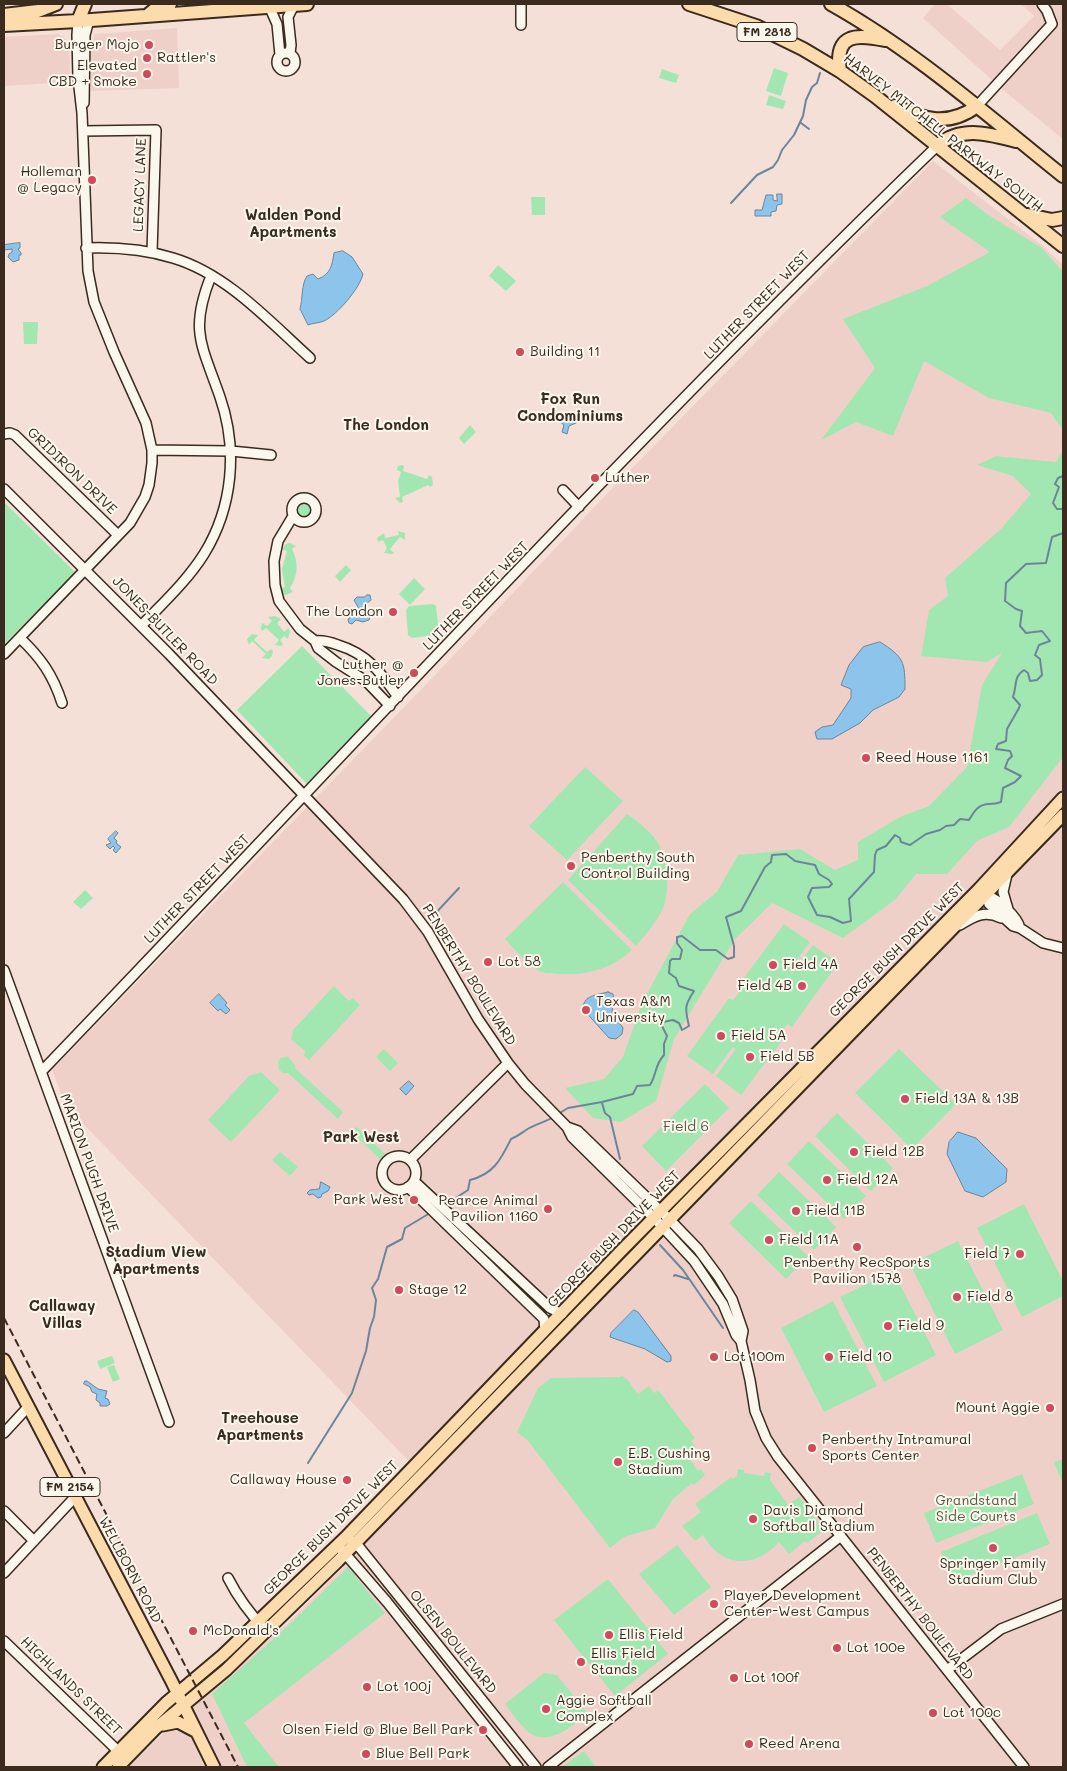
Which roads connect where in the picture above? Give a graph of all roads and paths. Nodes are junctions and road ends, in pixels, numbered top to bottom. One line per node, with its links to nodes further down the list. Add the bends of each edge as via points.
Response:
1 (56, 4): 11 (highway, via 38,12)
2 (85, 4): 13 (highway)
3 (170, 4): 12 (highway, via 160,4)
4 (307, 4): 9 (highway)
5 (521, 4): 15 (street)
6 (689, 4): 19 (highway, HARVEY MITCHELL PARKWAY SOUTH / FM 2818, via 756,26)
7 (831, 4): 16 (highway)
8 (1042, 4): 21 (street, via 1052,24)
9 (294, 5): 10 (highway); 17 (street, via 288,17)
10 (269, 6): 12 (highway); 18 (street, via 277,24)
11 (4, 15)
12 (148, 15): 13 (highway)
13 (84, 20): 14 (highway); 22 (street, via 77,35)
14 (4, 25)
15 (521, 25)
16 (894, 42): 19 (highway, via 868,36 851,38 840,52); 21 (highway)
17 (290, 53): 18 (street); 18 (street, via 296,60 296,66 288,72 279,68 277,61)
18 (280, 55)
19 (840, 71): 20 (highway, HARVEY MITCHELL PARKWAY SOUTH / FM 2818)
20 (875, 96): 21 (highway, via 924,118 957,117); 24 (highway, HARVEY MITCHELL PARKWAY SOUTH / FM 2818)
21 (976, 106): 23 (highway)
22 (83, 131): 29 (street); 30 (street, LEGACY LANE, via 156,130)
23 (1021, 142): 24 (highway, via 973,132 948,138); 25 (highway)
24 (937, 146): 26 (highway, HARVEY MITCHELL PARKWAY SOUTH / FM 2818); 39 (street, LUTHER STREET WEST)
25 (1063, 176)
26 (1023, 214): 27 (highway, via 1052,220); 28 (highway, HARVEY MITCHELL PARKWAY SOUTH / FM 2818)
27 (1063, 218)
28 (1063, 246)
29 (86, 248): 30 (street); 34 (street, via 94,302 146,423)
30 (152, 252): 31 (street, via 174,258)
31 (211, 276): 32 (street, via 249,303); 35 (street, via 200,310 200,342 225,413)
32 (310, 358)
33 (4, 434): 41 (street, GRIDIRON DRIVE, via 14,435)
34 (152, 450): 35 (street); 41 (street, via 145,497)
35 (231, 451): 36 (street); 43 (street, via 222,516 204,554 181,585)
36 (271, 455)
37 (4, 489): 42 (street, JONES-BUTLER ROAD)
38 (562, 490): 39 (street)
39 (579, 507): 47 (street, LUTHER STREET WEST)
40 (293, 516): 45 (street, via 278,541 274,561 275,586 286,611)
41 (118, 535): 42 (street)
42 (86, 570): 43 (street, JONES-BUTLER ROAD); 44 (street)
43 (141, 626): 50 (street, JONES-BUTLER ROAD)
44 (20, 638): 46 (street); 48 (street, via 46,667)
45 (315, 641): 47 (street, via 357,652 371,662); 49 (street, via 318,648 366,681)
46 (4, 654)
47 (398, 697): 49 (street, LUTHER STREET WEST)
48 (62, 703)
49 (390, 706): 50 (street, LUTHER STREET WEST)
50 (304, 795): 59 (street, PENBERTHY BOULEVARD, via 403,899 428,932 478,1019); 60 (street, LUTHER STREET WEST)
51 (1063, 798): 54 (main road, GEORGE BUSH DRIVE WEST)
52 (1063, 815): 53 (main road, GEORGE BUSH DRIVE WEST)
53 (1007, 874): 54 (main road, GEORGE BUSH DRIVE WEST); 55 (street, via 1003,892)
54 (982, 892): 55 (street, via 989,904); 56 (main road, GEORGE BUSH DRIVE WEST); 63 (main road, GEORGE BUSH DRIVE WEST, via 829,1039)
55 (1008, 917): 56 (street, via 983,914); 57 (street, via 1013,926 1043,943)
56 (954, 928): 63 (main road, GEORGE BUSH DRIVE WEST)
57 (1063, 948)
58 (4, 970): 60 (street, MARION PUGH DRIVE)
59 (508, 1063): 61 (street); 63 (street, PENBERTHY BOULEVARD, via 572,1137)
60 (41, 1072): 71 (street, MARION PUGH DRIVE)
61 (410, 1160): 62 (street, via 416,1170); 62 (street, via 402,1156 391,1158 381,1172 384,1182 394,1190)
62 (411, 1184): 64 (street, via 441,1206); 65 (street, via 433,1212)
63 (662, 1219): 66 (main road, GEORGE BUSH DRIVE WEST, via 621,1252); 72 (main road, GEORGE BUSH DRIVE WEST); 76 (street, PENBERTHY BOULEVARD, via 723,1304 741,1341 755,1411 766,1438)
64 (514, 1274): 65 (street); 66 (street, via 550,1308)
65 (506, 1283): 67 (street, via 544,1320)
66 (562, 1314): 67 (main road, GEORGE BUSH DRIVE WEST)
67 (545, 1331): 69 (main road, GEORGE BUSH DRIVE WEST)
68 (4, 1360): 70 (main road, WELLBORN ROAD / FM 2154)
69 (495, 1383): 72 (main road, via 497,1388 476,1410); 78 (main road, GEORGE BUSH DRIVE WEST)
70 (28, 1407): 73 (street); 74 (main road, WELLBORN ROAD / FM 2154)
71 (170, 1422)
72 (472, 1424): 78 (main road, GEORGE BUSH DRIVE WEST)
73 (4, 1432)
74 (75, 1497): 77 (street); 88 (main road, WELLBORN ROAD / FM 2154)
75 (4, 1511): 77 (street)
76 (841, 1536): 87 (street, PENBERTHY BOULEVARD); 98 (street)
77 (34, 1541): 79 (street)
78 (345, 1545): 82 (main road, GEORGE BUSH DRIVE WEST); 83 (main road, GEORGE BUSH DRIVE WEST); 85 (street, OLSEN BOULEVARD); 86 (street, OLSEN BOULEVARD)
79 (4, 1573)
80 (228, 1578): 82 (street)
81 (1063, 1604): 87 (street, via 1002,1629)
82 (258, 1622): 83 (street); 88 (main road, GEORGE BUSH DRIVE WEST)
83 (267, 1632): 89 (main road, GEORGE BUSH DRIVE WEST)
84 (4, 1641): 92 (street, HIGHLANDS STREET)
85 (437, 1645): 86 (street); 97 (street, OLSEN BOULEVARD)
86 (426, 1652): 96 (street, OLSEN BOULEVARD)
87 (947, 1670): 99 (street, PENBERTHY BOULEVARD)
88 (177, 1693): 89 (main road, WELLBORN ROAD / FM 2154); 92 (main road, GEORGE BUSH DRIVE WEST)
89 (184, 1706): 90 (main road, GEORGE BUSH DRIVE WEST); 91 (main road, WELLBORN ROAD / FM 2154)
90 (156, 1728): 91 (main road, via 178,1722); 94 (main road, GEORGE BUSH DRIVE WEST)
91 (195, 1731): 95 (main road, WELLBORN ROAD / FM 2154)
92 (118, 1752): 93 (main road, GEORGE BUSH DRIVE WEST)
93 (104, 1767)
94 (118, 1767)
95 (214, 1767)
96 (518, 1767)
97 (536, 1767)
98 (548, 1767)
99 (1024, 1767)

